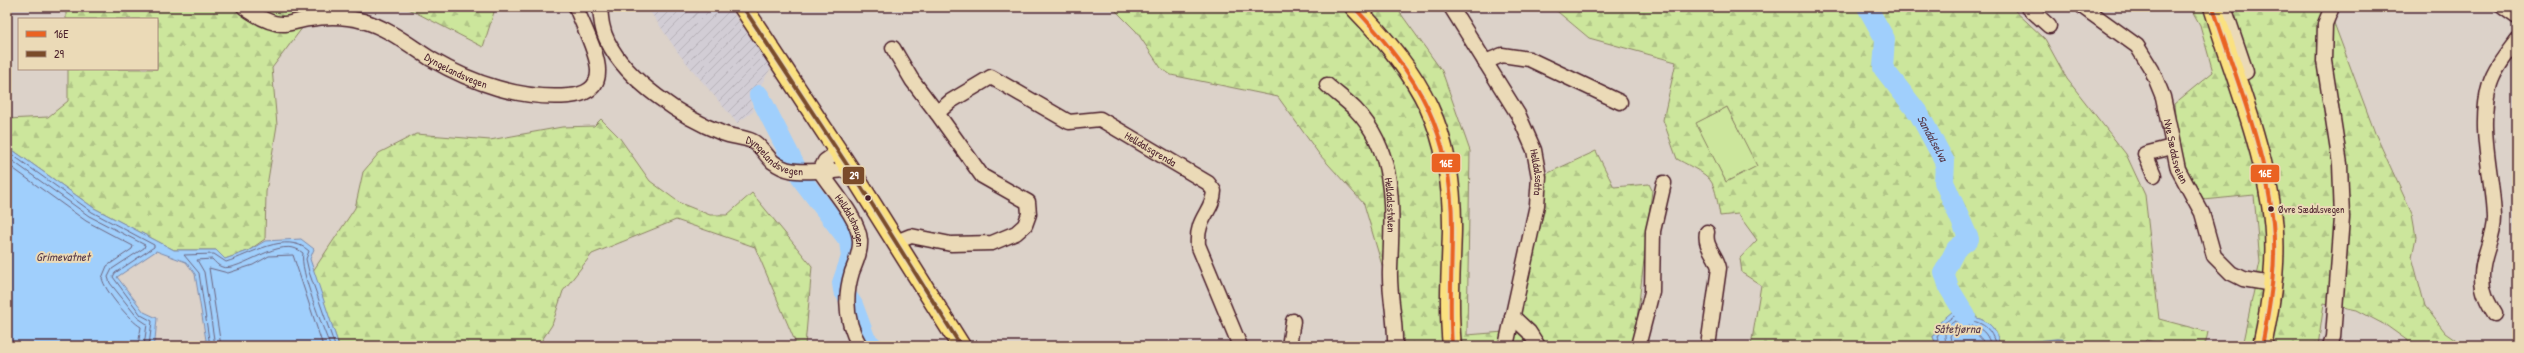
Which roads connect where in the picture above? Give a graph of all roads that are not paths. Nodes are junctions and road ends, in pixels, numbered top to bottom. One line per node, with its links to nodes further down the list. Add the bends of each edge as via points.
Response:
1 (244, 7): 2 (street, Dyngelandsvegen, via 266,20 285,24 331,16 363,21 390,33 458,74 489,86 564,97 582,95 593,87 598,78 595,57)
2 (576, 7)
3 (600, 7): 25 (street, Dyngelandsvegen, via 608,42 644,86 709,127 757,143 772,160 793,172)
4 (743, 7): 23 (main road)
5 (1354, 7): 39 (main road, via 1392,47 1413,76 1432,111 1444,147 1452,206)
6 (1451, 7): 17 (street, Helldalssåta)
7 (2028, 7): 14 (street)
8 (2083, 7): 22 (street, Nye Sædalsveien, via 2128,39 2144,56 2160,87)
9 (2213, 7): 30 (main road, via 2259,154 2271,205 2274,252)
10 (2224, 7): 18 (street)
11 (2332, 7): 45 (street, via 2325,24 2324,61 2340,164 2342,218 2333,337)
12 (2503, 7): 13 (street)
13 (2517, 17)
14 (2049, 26)
15 (2517, 40): 31 (street, via 2496,71 2490,84 2487,102 2486,122 2494,220 2483,263 2482,278 2483,291)
16 (893, 48): 21 (street, via 912,80)
17 (1485, 62): 20 (street, via 1502,55 1529,59); 32 (street, Helldalssåta, via 1526,130 1534,150 1539,177 1538,205)
18 (2246, 72)
19 (1327, 85): 38 (street, Helldalsstølen, via 1355,109 1368,126 1384,156 1389,175 1392,215 1390,270)
20 (1620, 102)
21 (937, 113): 29 (street, via 982,176 1028,202 1029,214 1025,225 1016,234 992,243 951,244 911,236); 36 (street, Helldalsgrenda, via 951,100 991,77 1069,122 1100,119 1208,183 1214,191 1214,200 1203,214 1197,230 1198,245)
22 (2172, 148): 26 (street, via 2145,154); 30 (street, Nye Sædalsveien, via 2186,185 2202,213 2214,256 2221,265 2243,279)
23 (838, 152): 24 (main road); 25 (street, Dyngelandsvegen)
24 (848, 169): 25 (street, Dyngelandsvegen, via 827,173); 29 (main road)
25 (815, 171): 34 (street, Helldalshaugen, via 852,218 858,230 860,240 848,298 848,320)
26 (2154, 175)
27 (1664, 184): 42 (street, via 1653,231 1652,292)
28 (1707, 232): 43 (street, via 1706,244 1717,258 1719,268)
29 (896, 242): 35 (main road)
30 (2272, 284): 44 (main road)
31 (2495, 314)
32 (1512, 316): 40 (street, Helldalssåta); 41 (street, via 1529,332)
33 (1293, 321): 37 (street)
34 (860, 346)
35 (961, 346)
36 (1240, 346)
37 (1289, 346)
38 (1395, 346)
39 (1452, 346)
40 (1506, 346)
41 (1538, 346)
42 (1638, 346)
43 (1708, 346)
44 (2262, 346)
45 (2330, 346)

